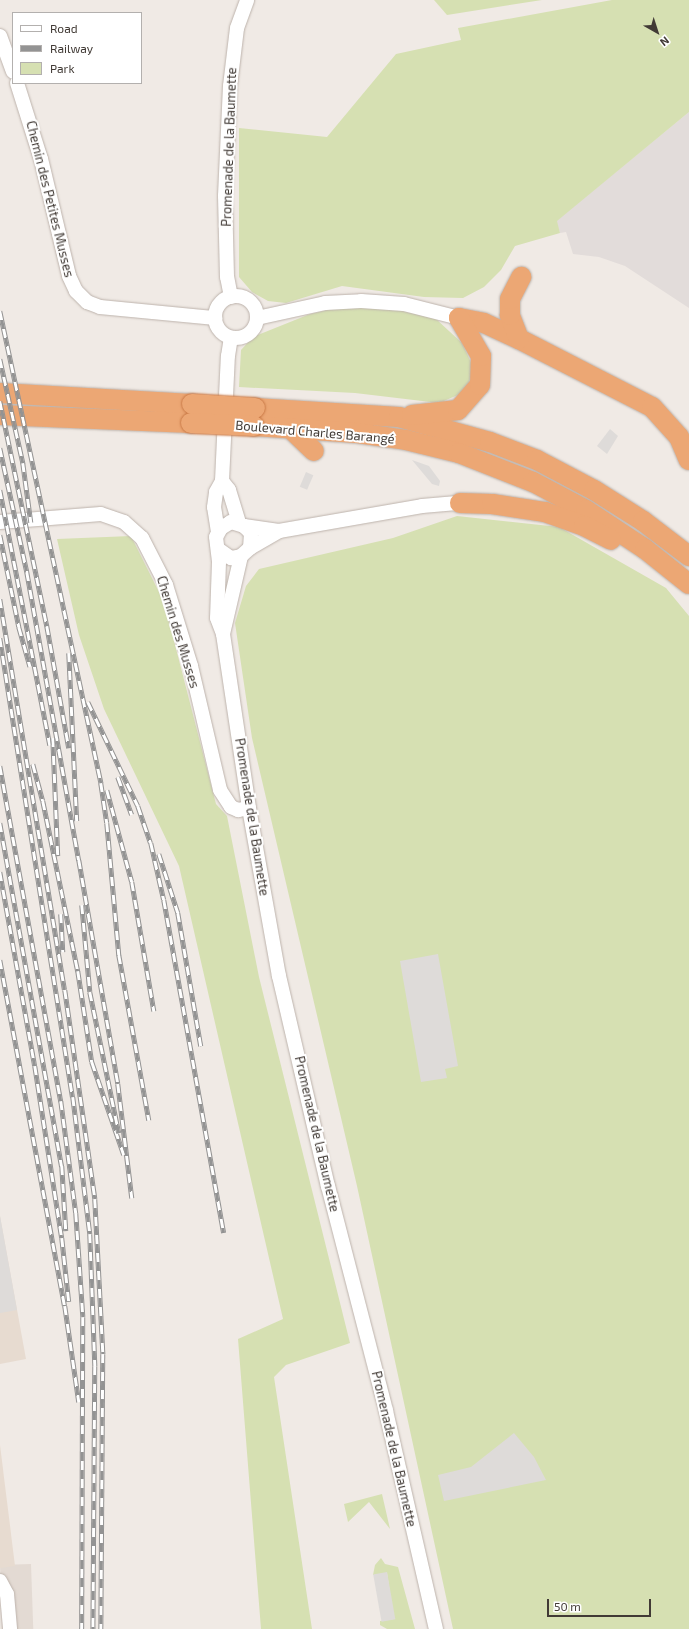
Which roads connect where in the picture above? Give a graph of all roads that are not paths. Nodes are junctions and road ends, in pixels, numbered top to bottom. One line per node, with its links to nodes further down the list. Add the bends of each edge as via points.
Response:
1 (247, 0): 6 (street, Promenade de la Baumette, via 237,28 230,86 225,196 227,277)
2 (0, 36): 3 (street)
3 (12, 69)
4 (17, 84): 7 (street, Chemin des Petites Musses, via 41,159 69,276 76,291 87,302 100,307)
5 (521, 277): 11 (highway, via 510,299 510,315)
6 (231, 297): 7 (street, via 219,305); 8 (street, via 249,301 254,306)
7 (215, 318): 10 (street, via 220,331)
8 (257, 318): 9 (street, via 325,303 361,301 404,304); 10 (street, via 256,325 246,336)
9 (458, 318): 11 (highway, via 484,323); 16 (highway, via 481,356 480,385 458,410)
10 (232, 338): 20 (street, Promenade de la Baumette, via 228,356)
11 (519, 339): 19 (highway, via 652,407 679,437)
12 (0, 393): 13 (highway, Boulevard Charles Barangé)
13 (192, 414): 14 (highway, Boulevard Charles Barangé); 15 (highway, Boulevard Charles Barangé, bridge)
14 (0, 415)
15 (254, 417): 16 (highway, Boulevard Charles Barangé); 17 (highway, Boulevard Charles Barangé)
16 (399, 417): 29 (highway, Boulevard Charles Barangé, via 456,431 537,460 594,490 643,521)
17 (290, 428): 18 (highway); 26 (highway, Boulevard Charles Barangé, via 399,439 459,453 533,482 586,510)
18 (314, 451)
19 (689, 460)
20 (222, 481): 23 (street, Promenade de la Baumette, via 229,490); 25 (street, Promenade de la Baumette, via 216,492 214,507)
21 (460, 503): 24 (street, via 422,506); 26 (highway, via 492,504 545,512 584,526 614,542)
22 (0, 522): 32 (street, Chemin des Musses, via 92,513 118,519 137,532 147,544 166,585 191,666 220,790 231,808)
23 (242, 524): 24 (street); 25 (street, via 227,524); 28 (street, Promenade de la Baumette, via 251,533)
24 (279, 530): 28 (street)
25 (218, 532): 27 (street, Promenade de la Baumette)
26 (645, 548): 30 (highway, Boulevard Charles Barangé)
27 (218, 549): 28 (street, via 231,558); 31 (street, Promenade de la Baumette, via 217,618)
28 (245, 552): 31 (street, Promenade de la Baumette)
29 (689, 556)
30 (689, 584)
31 (223, 634): 32 (street, Promenade de la Baumette)
32 (249, 808): 35 (street, Promenade de la Baumette, via 279,976 328,1186 384,1404)
33 (0, 1581): 34 (street, via 7,1594)
34 (10, 1629)
35 (436, 1629)

